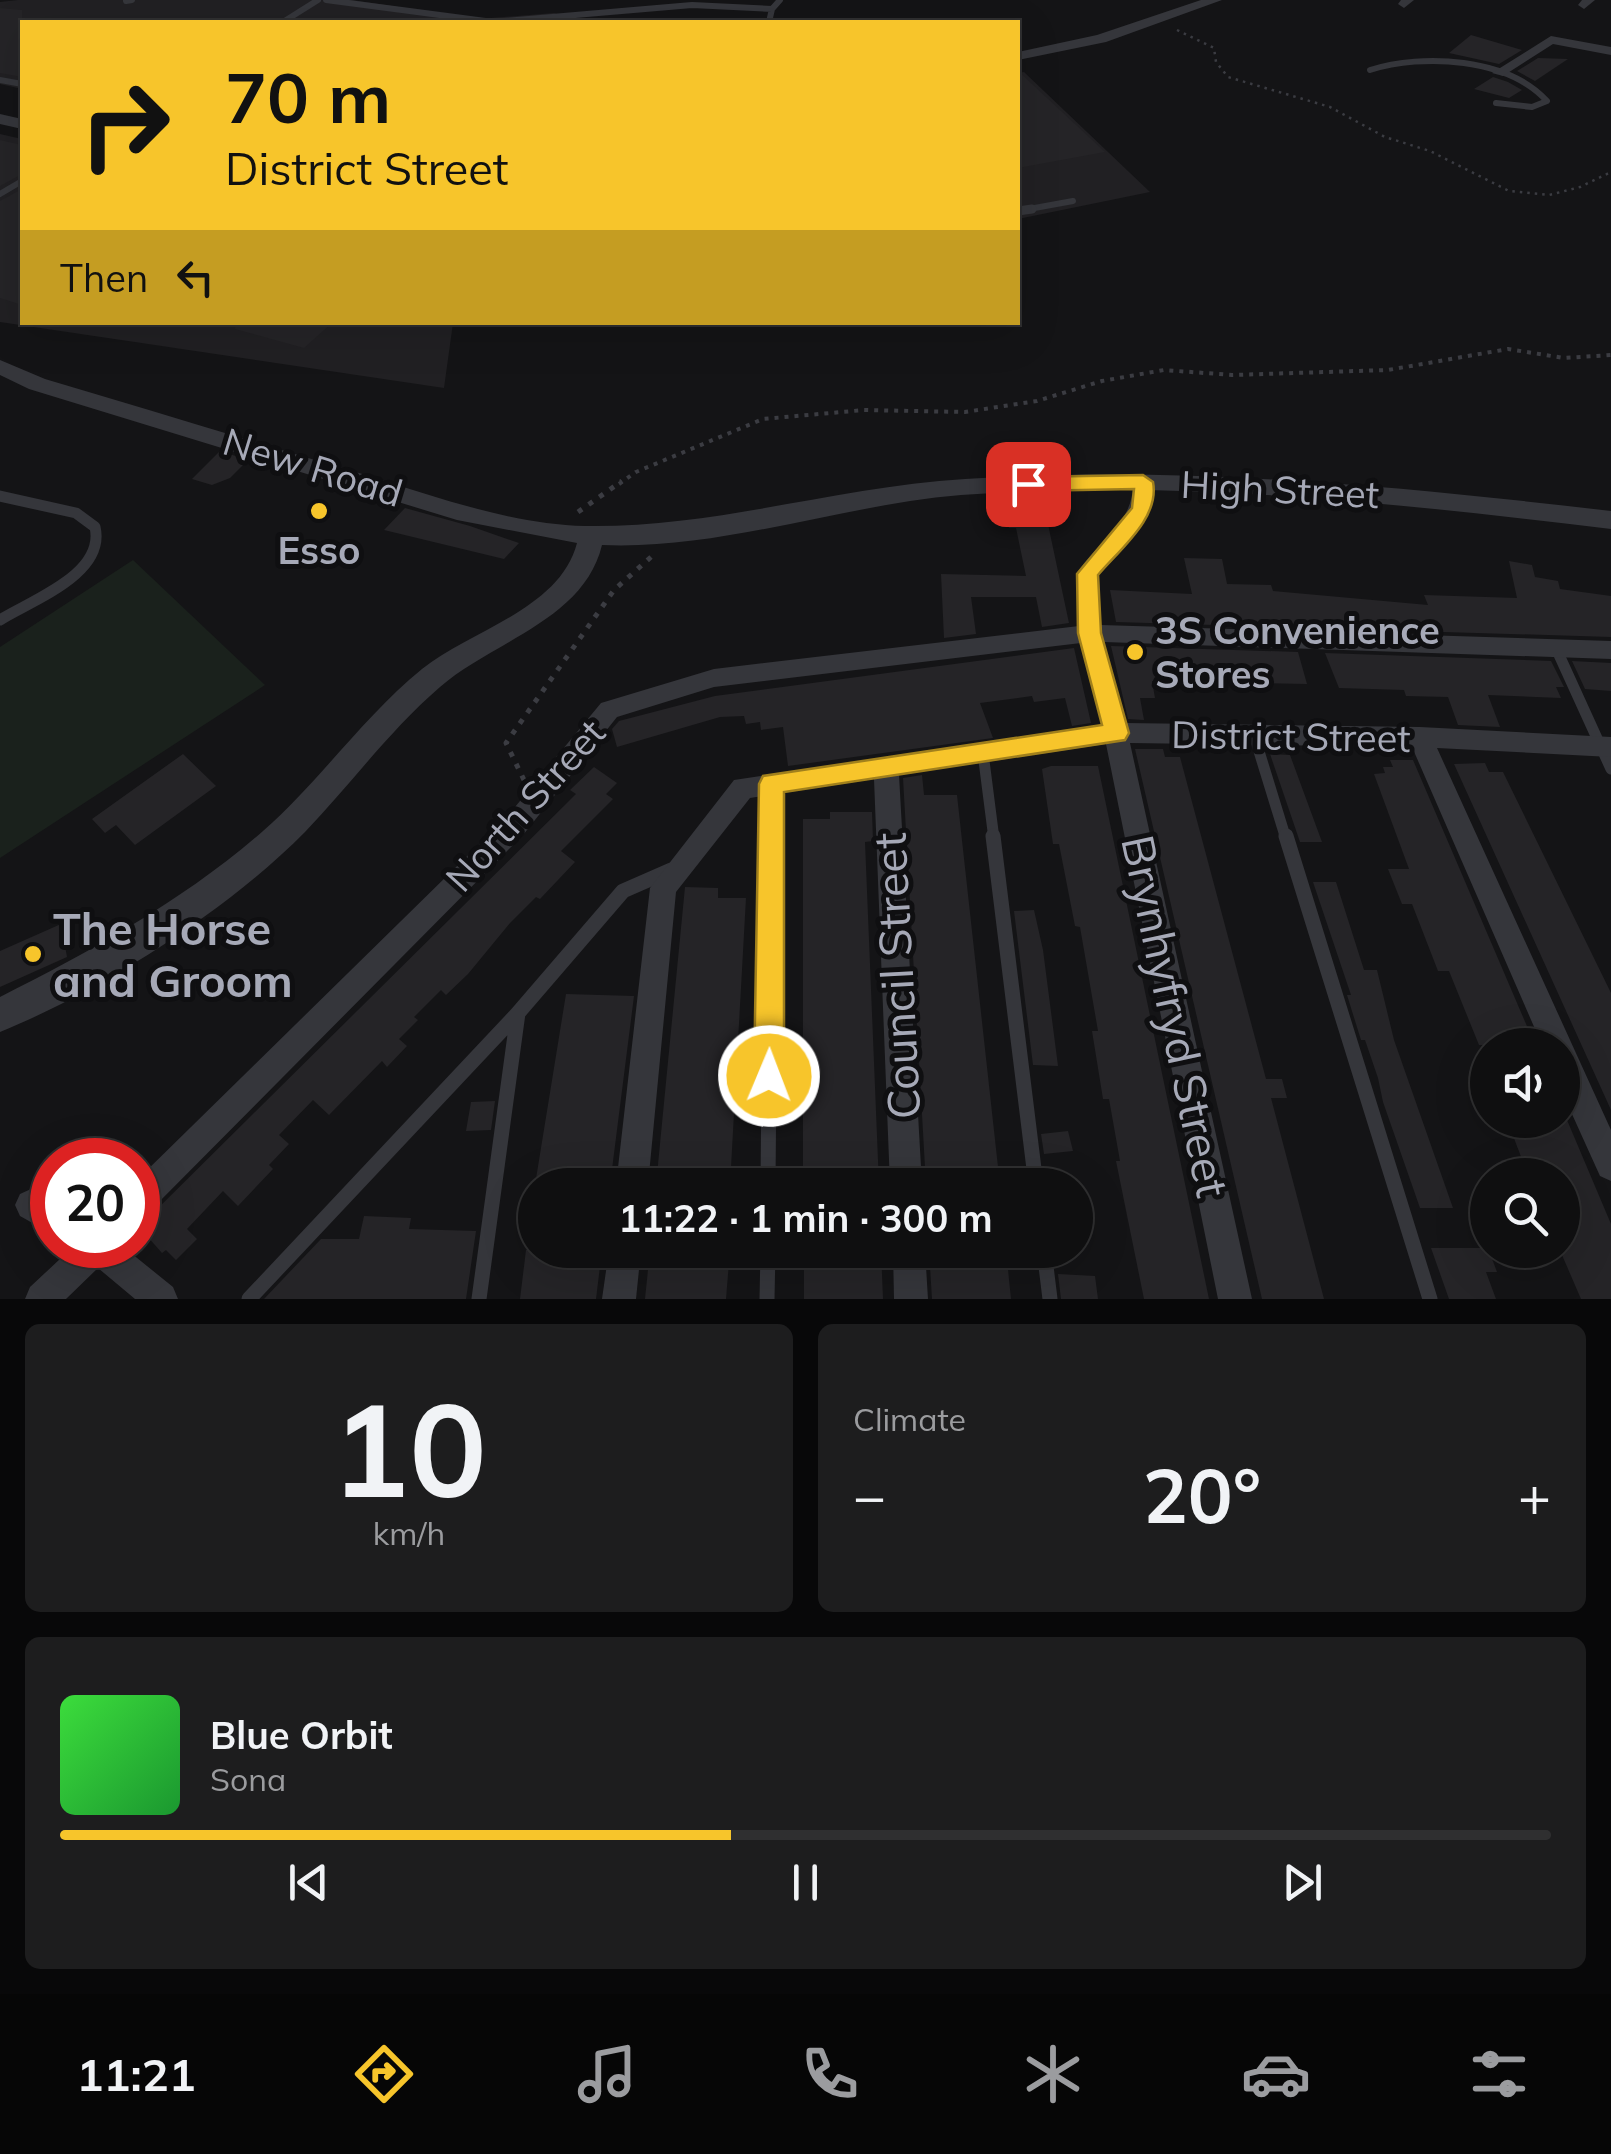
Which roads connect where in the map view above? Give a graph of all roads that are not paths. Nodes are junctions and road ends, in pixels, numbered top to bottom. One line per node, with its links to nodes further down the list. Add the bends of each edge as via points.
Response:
1 (318, 0): 6 (lane)
2 (326, 0): 7 (lane)
3 (780, 0): 5 (lane)
4 (1215, 0): 11 (street, via 1157,22)
5 (772, 8): 8 (lane, via 692,6); 9 (lane)
6 (285, 20)
7 (479, 20)
8 (519, 20)
9 (769, 20)
10 (1611, 51): 13 (street, via 1551,40)
11 (1020, 56)
12 (1370, 70): 13 (lane, via 1384,63 1446,61)
13 (1498, 74): 14 (lane, via 1535,88 1547,101 1532,107)
14 (1496, 103)
15 (1072, 200): 16 (lane)
16 (1020, 211)
17 (0, 367): 18 (street, New Road)
18 (37, 384): 19 (street, New Road); 23 (street, New Road, via 457,511)
19 (0, 388)
20 (1143, 482): 22 (street, High Street, via 1435,498); 23 (street, High Street, via 960,487 679,532); 25 (street, Brynhyfryd Street, via 1140,511 1088,574)
21 (0, 496): 24 (lane, via 76,513 96,527 97,537 86,564)
22 (1611, 520)
23 (580, 534): 38 (street, via 580,572 566,590 537,614 460,656 411,696 273,842 152,932)
24 (0, 620)
25 (1090, 633): 26 (street, North Street); 28 (street, Brynhyfryd Street); 46 (street, North Street, via 714,678 608,710 514,826)
26 (1555, 646): 27 (street, North Street); 31 (lane)
27 (1611, 650)
28 (1116, 733): 29 (street, District Street); 32 (street, District Street); 61 (street, Brynhyfryd Street)
29 (1254, 735): 30 (street, District Street); 62 (lane)
30 (1420, 737): 31 (street, District Street); 39 (street)
31 (1605, 747): 34 (lane)
32 (983, 753): 33 (street, District Street); 45 (lane)
33 (886, 767): 35 (street, District Street); 44 (street, Council Street)
34 (1611, 769)
35 (772, 784): 36 (street, District Street, via 743,788); 43 (lane)
36 (672, 877): 37 (lane, via 623,891); 42 (street)
37 (518, 1013): 55 (lane); 56 (lane)
38 (0, 1015)
39 (1549, 1028)
40 (1580, 1097): 41 (street)
41 (1611, 1165)
42 (634, 1168)
43 (768, 1168)
44 (905, 1168)
45 (1034, 1168)
46 (160, 1180)
47 (74, 1268): 53 (street)
48 (123, 1268): 54 (street)
49 (622, 1268): 57 (street)
50 (768, 1268): 58 (lane)
51 (910, 1268): 59 (street)
52 (1046, 1268): 60 (lane)
53 (42, 1299)
54 (160, 1299)
55 (249, 1299)
56 (479, 1299)
57 (619, 1299)
58 (767, 1299)
59 (911, 1299)
60 (1050, 1299)
61 (1235, 1299)
62 (1430, 1299)

